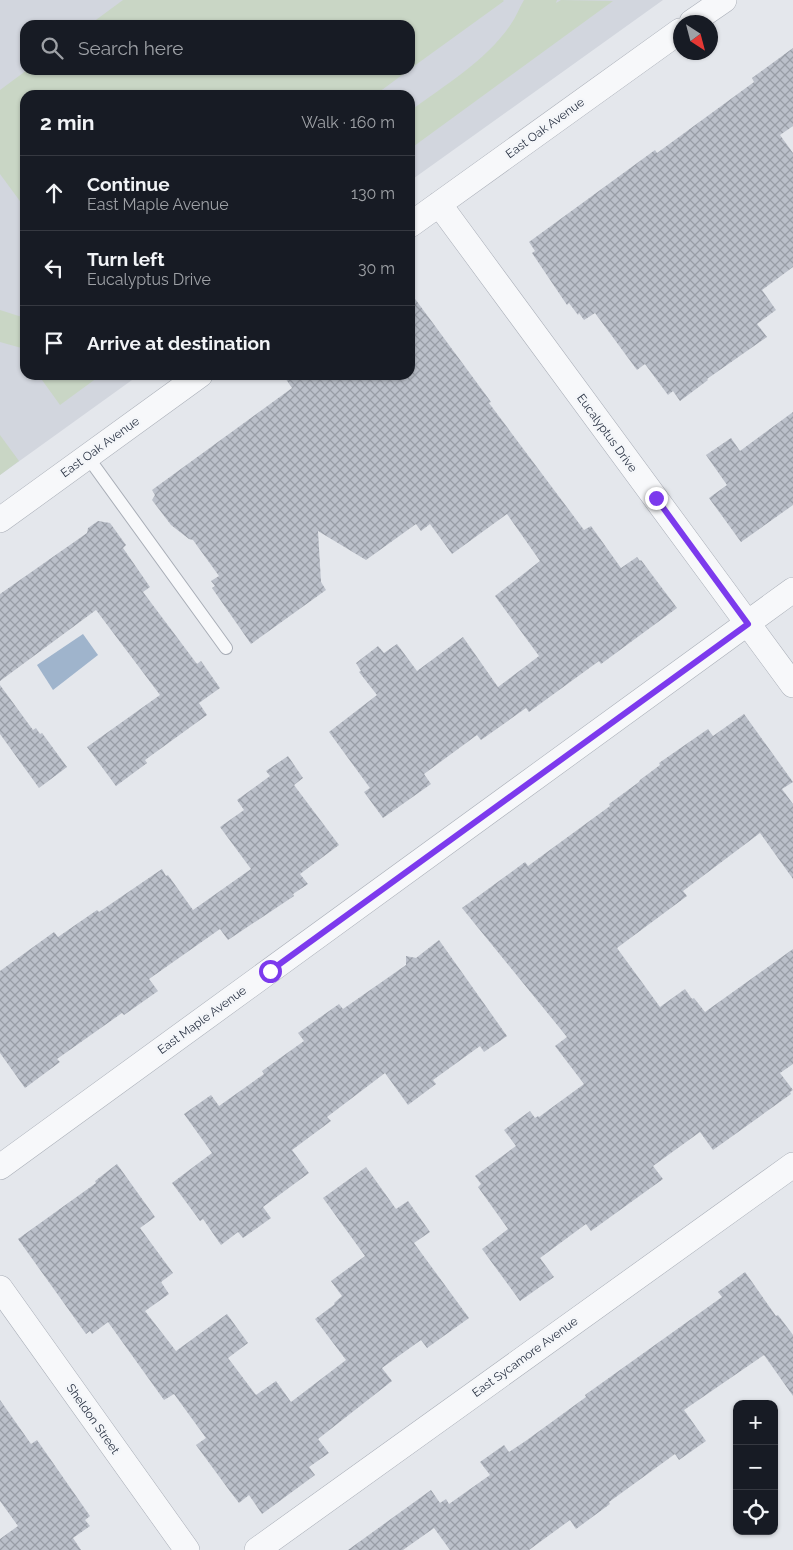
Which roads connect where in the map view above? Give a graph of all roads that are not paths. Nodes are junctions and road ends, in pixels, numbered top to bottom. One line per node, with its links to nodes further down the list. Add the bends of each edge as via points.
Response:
1 (724, 0): 2 (street)
2 (702, 15)
3 (673, 36): 4 (street, East Oak Avenue)
4 (439, 204): 5 (street, East Oak Avenue); 10 (street, Eucalyptus Drive)
5 (415, 221)
6 (193, 380): 7 (street, East Oak Avenue)
7 (87, 456): 8 (street, East Oak Avenue); 11 (lane)
8 (0, 520)
9 (793, 590): 10 (street, East Maple Avenue)
10 (748, 624): 12 (street, Eucalyptus Drive); 14 (street, East Maple Avenue)
11 (226, 648)
12 (793, 685)
13 (793, 1165): 17 (street, East Sycamore Avenue)
14 (0, 1167)
15 (0, 1288): 16 (street, Sheldon Street)
16 (187, 1550)
17 (258, 1550)

